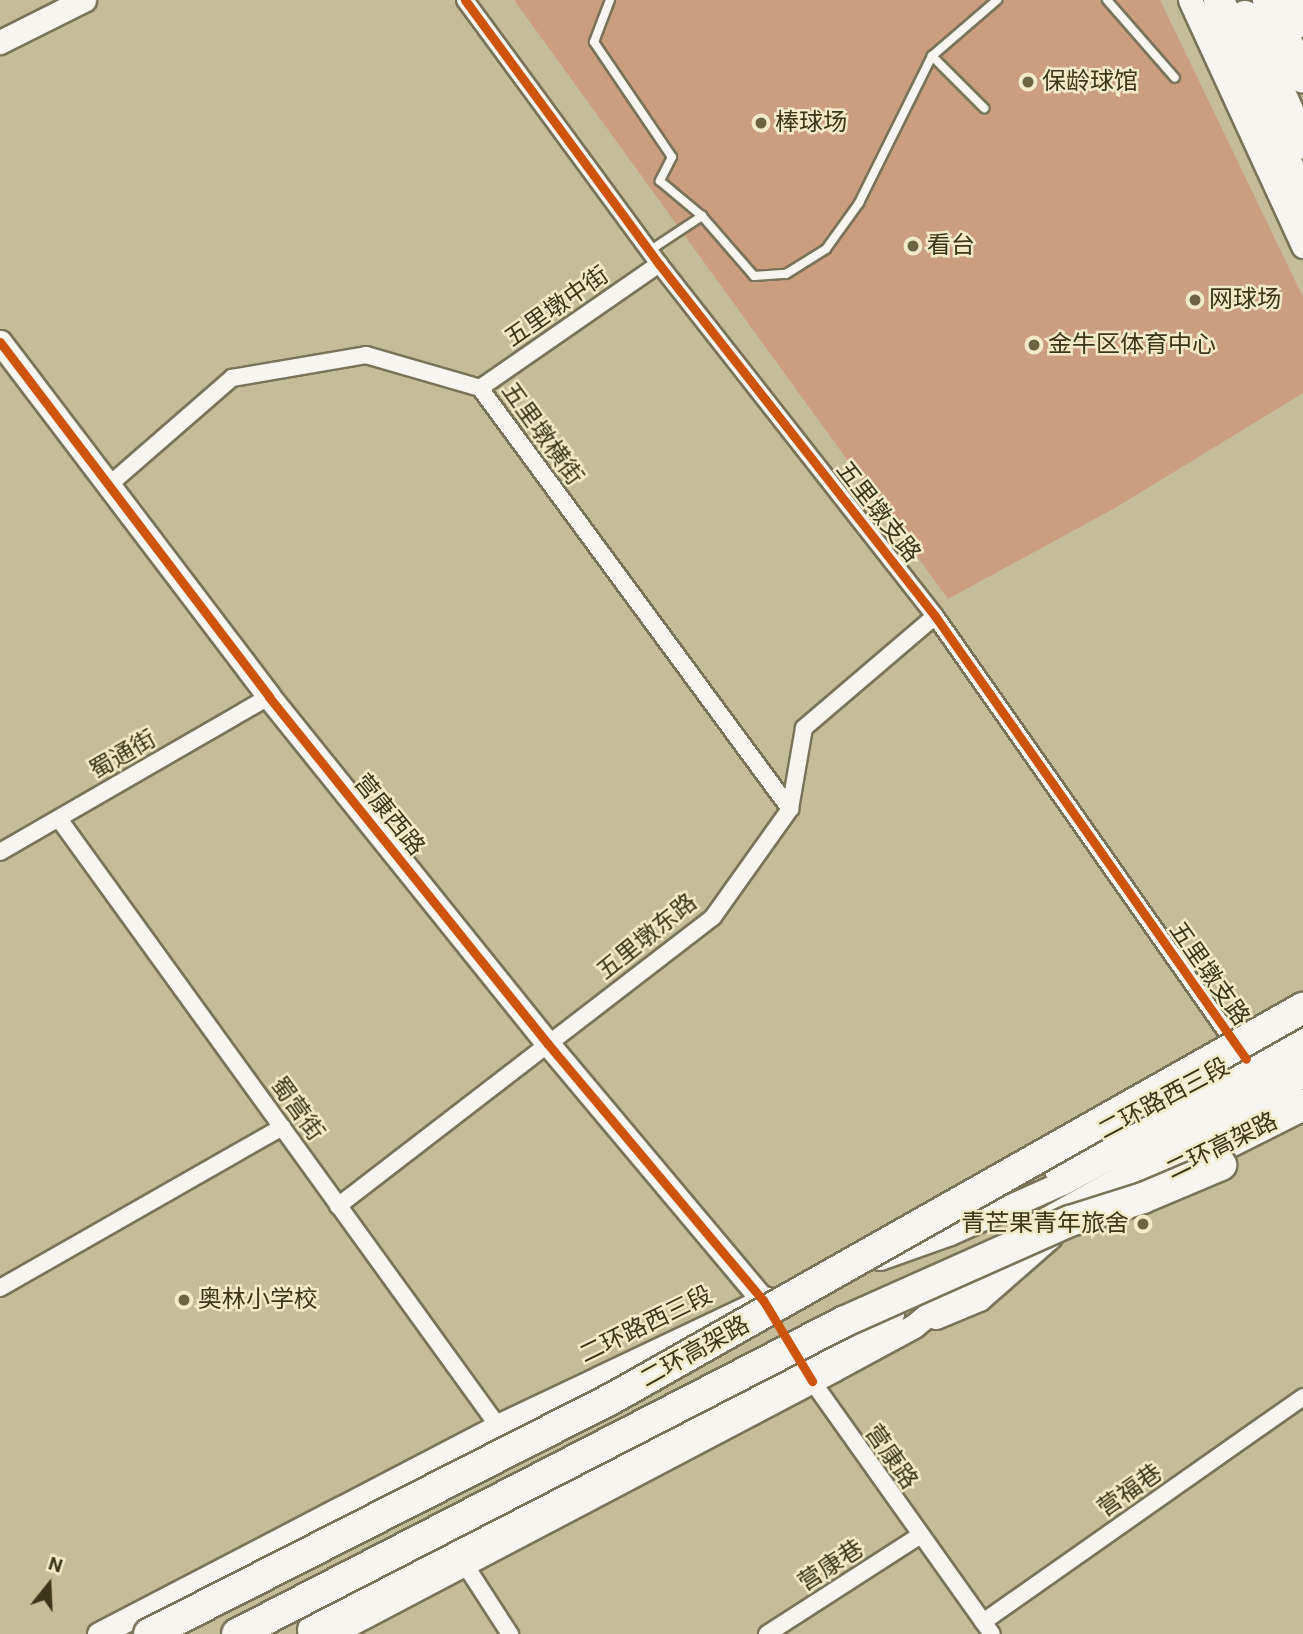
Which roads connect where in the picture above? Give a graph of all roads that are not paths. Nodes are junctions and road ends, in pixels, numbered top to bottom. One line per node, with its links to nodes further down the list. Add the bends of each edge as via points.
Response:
1 (84, 0): 12 (main road)
2 (465, 0): 21 (street, 五里墩支路)
3 (610, 0): 19 (lane, via 594,42 672,157 660,181)
4 (997, 0): 13 (lane)
5 (1108, 0): 14 (lane)
6 (1190, 0): 20 (main road)
7 (1219, 0): 17 (highway)
8 (1238, 0): 17 (highway)
9 (1268, 0): 15 (highway)
10 (1293, 0): 11 (highway)
11 (1303, 22)
12 (0, 42)
13 (932, 56): 16 (lane); 19 (lane, via 859,204 826,249 786,274 754,276)
14 (1175, 78)
15 (1303, 78)
16 (984, 108)
17 (1290, 146): 18 (highway)
18 (1303, 202)
19 (702, 216): 21 (lane)
20 (1303, 246)
21 (649, 251): 22 (street, 五里墩支路)
22 (659, 264): 24 (street, 五里墩中街); 26 (street, 五里墩支路)
23 (0, 342): 25 (main road, 营康西路)
24 (481, 388): 25 (street, 五里墩横街, via 366,355 232,378); 28 (street, 五里墩横街)
25 (109, 485): 27 (main road, 营康西路)
26 (935, 616): 28 (street, 五里墩东路, via 804,728); 35 (street, 五里墩支路)
27 (269, 697): 29 (street, 蜀通街); 33 (main road, 营康西路)
28 (790, 809): 33 (street, 五里墩东路, via 713,917)
29 (59, 819): 30 (street, 蜀通街); 39 (street, 蜀营街)
30 (0, 852)
31 (1303, 1008): 56 (highway, 二环高架路, bridge, via 613,1398)
32 (1303, 1030): 35 (main road)
33 (548, 1044): 42 (street, 五里墩东路); 46 (main road, 营康西路)
34 (1303, 1054): 41 (main road, 二环路西三段)
35 (1246, 1059): 43 (main road)
36 (1303, 1075): 41 (main road, 二环路西三段)
37 (1303, 1105): 41 (highway, 二环高架路, bridge)
38 (1303, 1121): 47 (main road, via 1046,1239 979,1299)
39 (282, 1128): 42 (street, 蜀营街); 45 (street)
40 (1303, 1128): 41 (highway, bridge, via 1143,1199)
41 (1065, 1203): 43 (main road, 二环路西三段); 44 (highway, 二环高架路, bridge); 47 (main road, 二环路西三段, via 1022,1233)
42 (338, 1206): 50 (street, 蜀营街)
43 (950, 1233): 46 (main road, 二环路西三段)
44 (933, 1285): 54 (highway, bridge, via 814,1356 335,1612); 57 (highway, 二环高架路, bridge, via 843,1322)
45 (0, 1288)
46 (763, 1300): 50 (main road, 二环路西三段)
47 (914, 1326): 48 (main road, 二环路西三段)
48 (812, 1381): 51 (street, 营康路); 52 (main road, 二环路西三段)
49 (1303, 1397): 53 (street, 营福巷)
50 (498, 1426): 55 (main road, 二环路西三段)
51 (919, 1536): 53 (street, 营康路); 59 (street, 营康巷)
52 (464, 1563): 54 (main road, 二环路西三段, via 346,1626); 58 (street)
53 (988, 1628)
54 (311, 1633)
55 (99, 1634)
56 (149, 1634)
57 (237, 1634)
58 (510, 1634)
59 (767, 1634)

